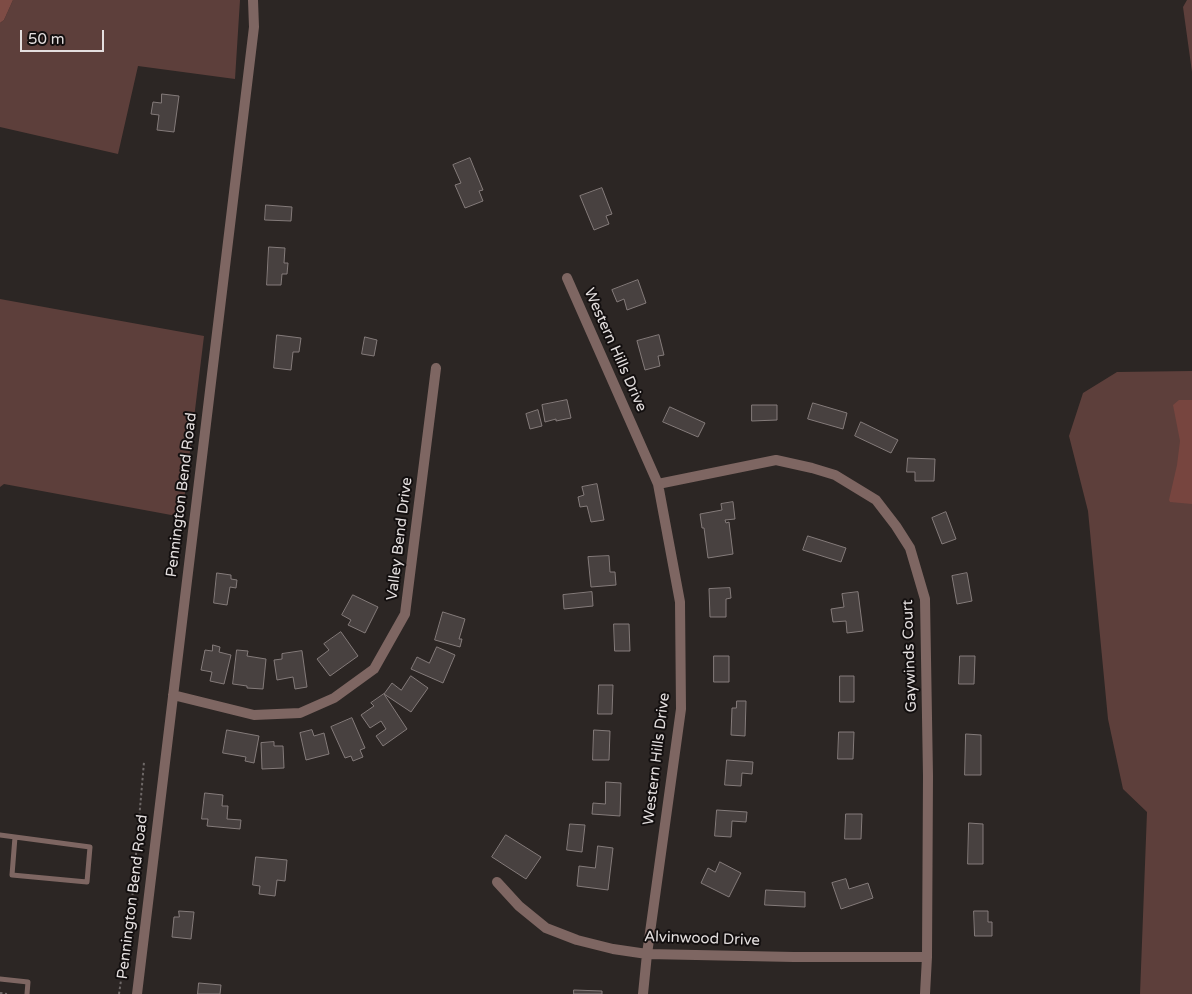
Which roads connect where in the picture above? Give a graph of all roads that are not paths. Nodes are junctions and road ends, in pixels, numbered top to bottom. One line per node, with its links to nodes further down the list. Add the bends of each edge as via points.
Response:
1 (253, 0): 5 (street, Pennington Bend Road, via 254,27)
2 (567, 278): 4 (street, Western Hills Drive)
3 (436, 368): 5 (street, Valley Bend Drive, via 405,614 374,669 334,698 300,713 254,715)
4 (658, 484): 9 (street, Western Hills Drive, via 680,602 681,709); 10 (street, Gaywinds Court, via 776,460 812,468 835,475 876,500 910,548 925,599)
5 (173, 695): 13 (street, Pennington Bend Road)
6 (0, 835): 7 (lane)
7 (15, 837): 7 (lane, via 90,847 87,882 12,876)
8 (497, 882): 9 (street, Alvinwood Drive, via 546,928 577,940)
9 (647, 954): 10 (street, Alvinwood Drive); 14 (street, Western Hills Drive)
10 (927, 957): 15 (street, Gaywinds Court)
11 (0, 979): 12 (lane, via 28,982)
12 (27, 994)
13 (137, 994)
14 (643, 994)
15 (925, 994)

